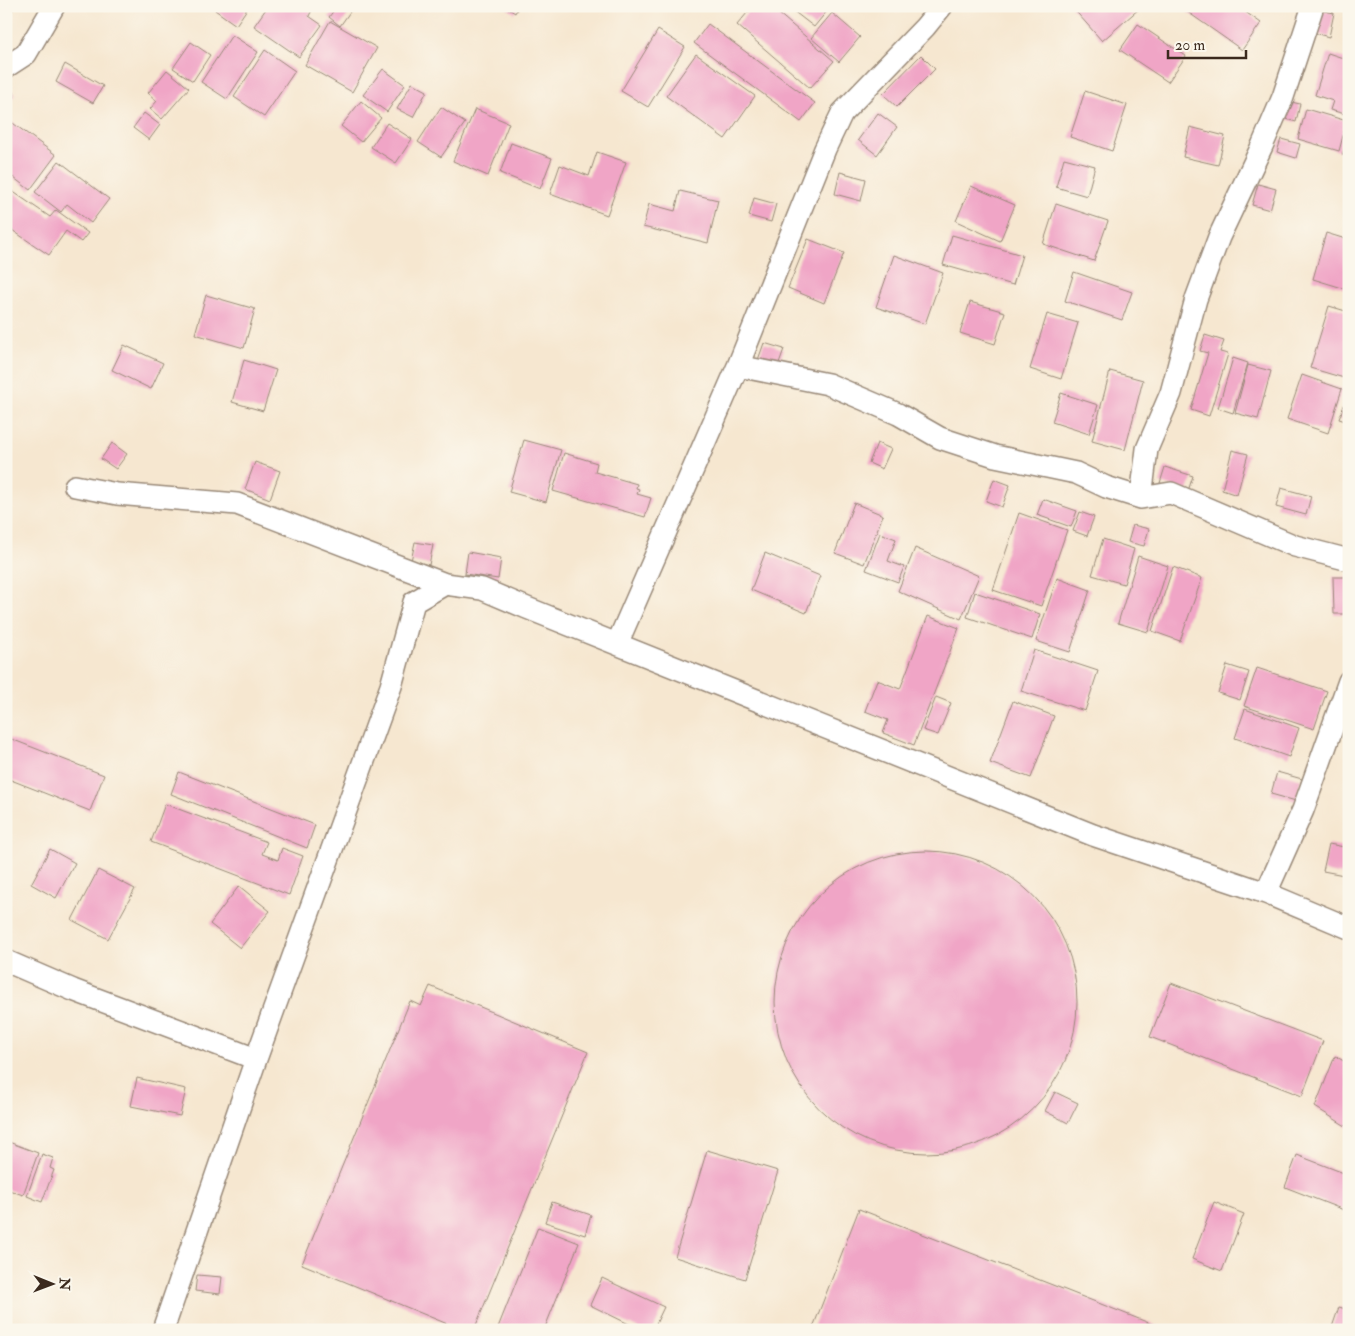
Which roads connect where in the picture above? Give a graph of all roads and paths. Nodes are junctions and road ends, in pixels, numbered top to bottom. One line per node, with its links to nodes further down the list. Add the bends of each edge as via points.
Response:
1 (54, 6): 4 (street, via 26,54)
2 (942, 6): 5 (street, via 842,113)
3 (1313, 6): 7 (street, via 1283,96 1218,237 1196,299 1171,393 1147,449)
4 (6, 67)
5 (738, 366): 7 (street, via 828,384 898,414 940,438 995,456 1076,473); 10 (street)
6 (76, 486): 9 (street, via 117,494 237,504)
7 (1141, 498): 8 (street, via 1171,493 1295,546)
8 (1349, 560)
9 (445, 584): 10 (street, via 482,589); 15 (street, via 414,602 391,686)
10 (616, 644): 12 (street, via 1093,835)
11 (1349, 681): 12 (street, via 1303,810)
12 (1266, 893): 13 (street)
13 (1349, 928)
14 (6, 961): 15 (street, via 73,990)
15 (256, 1059): 16 (street)
16 (163, 1330)

